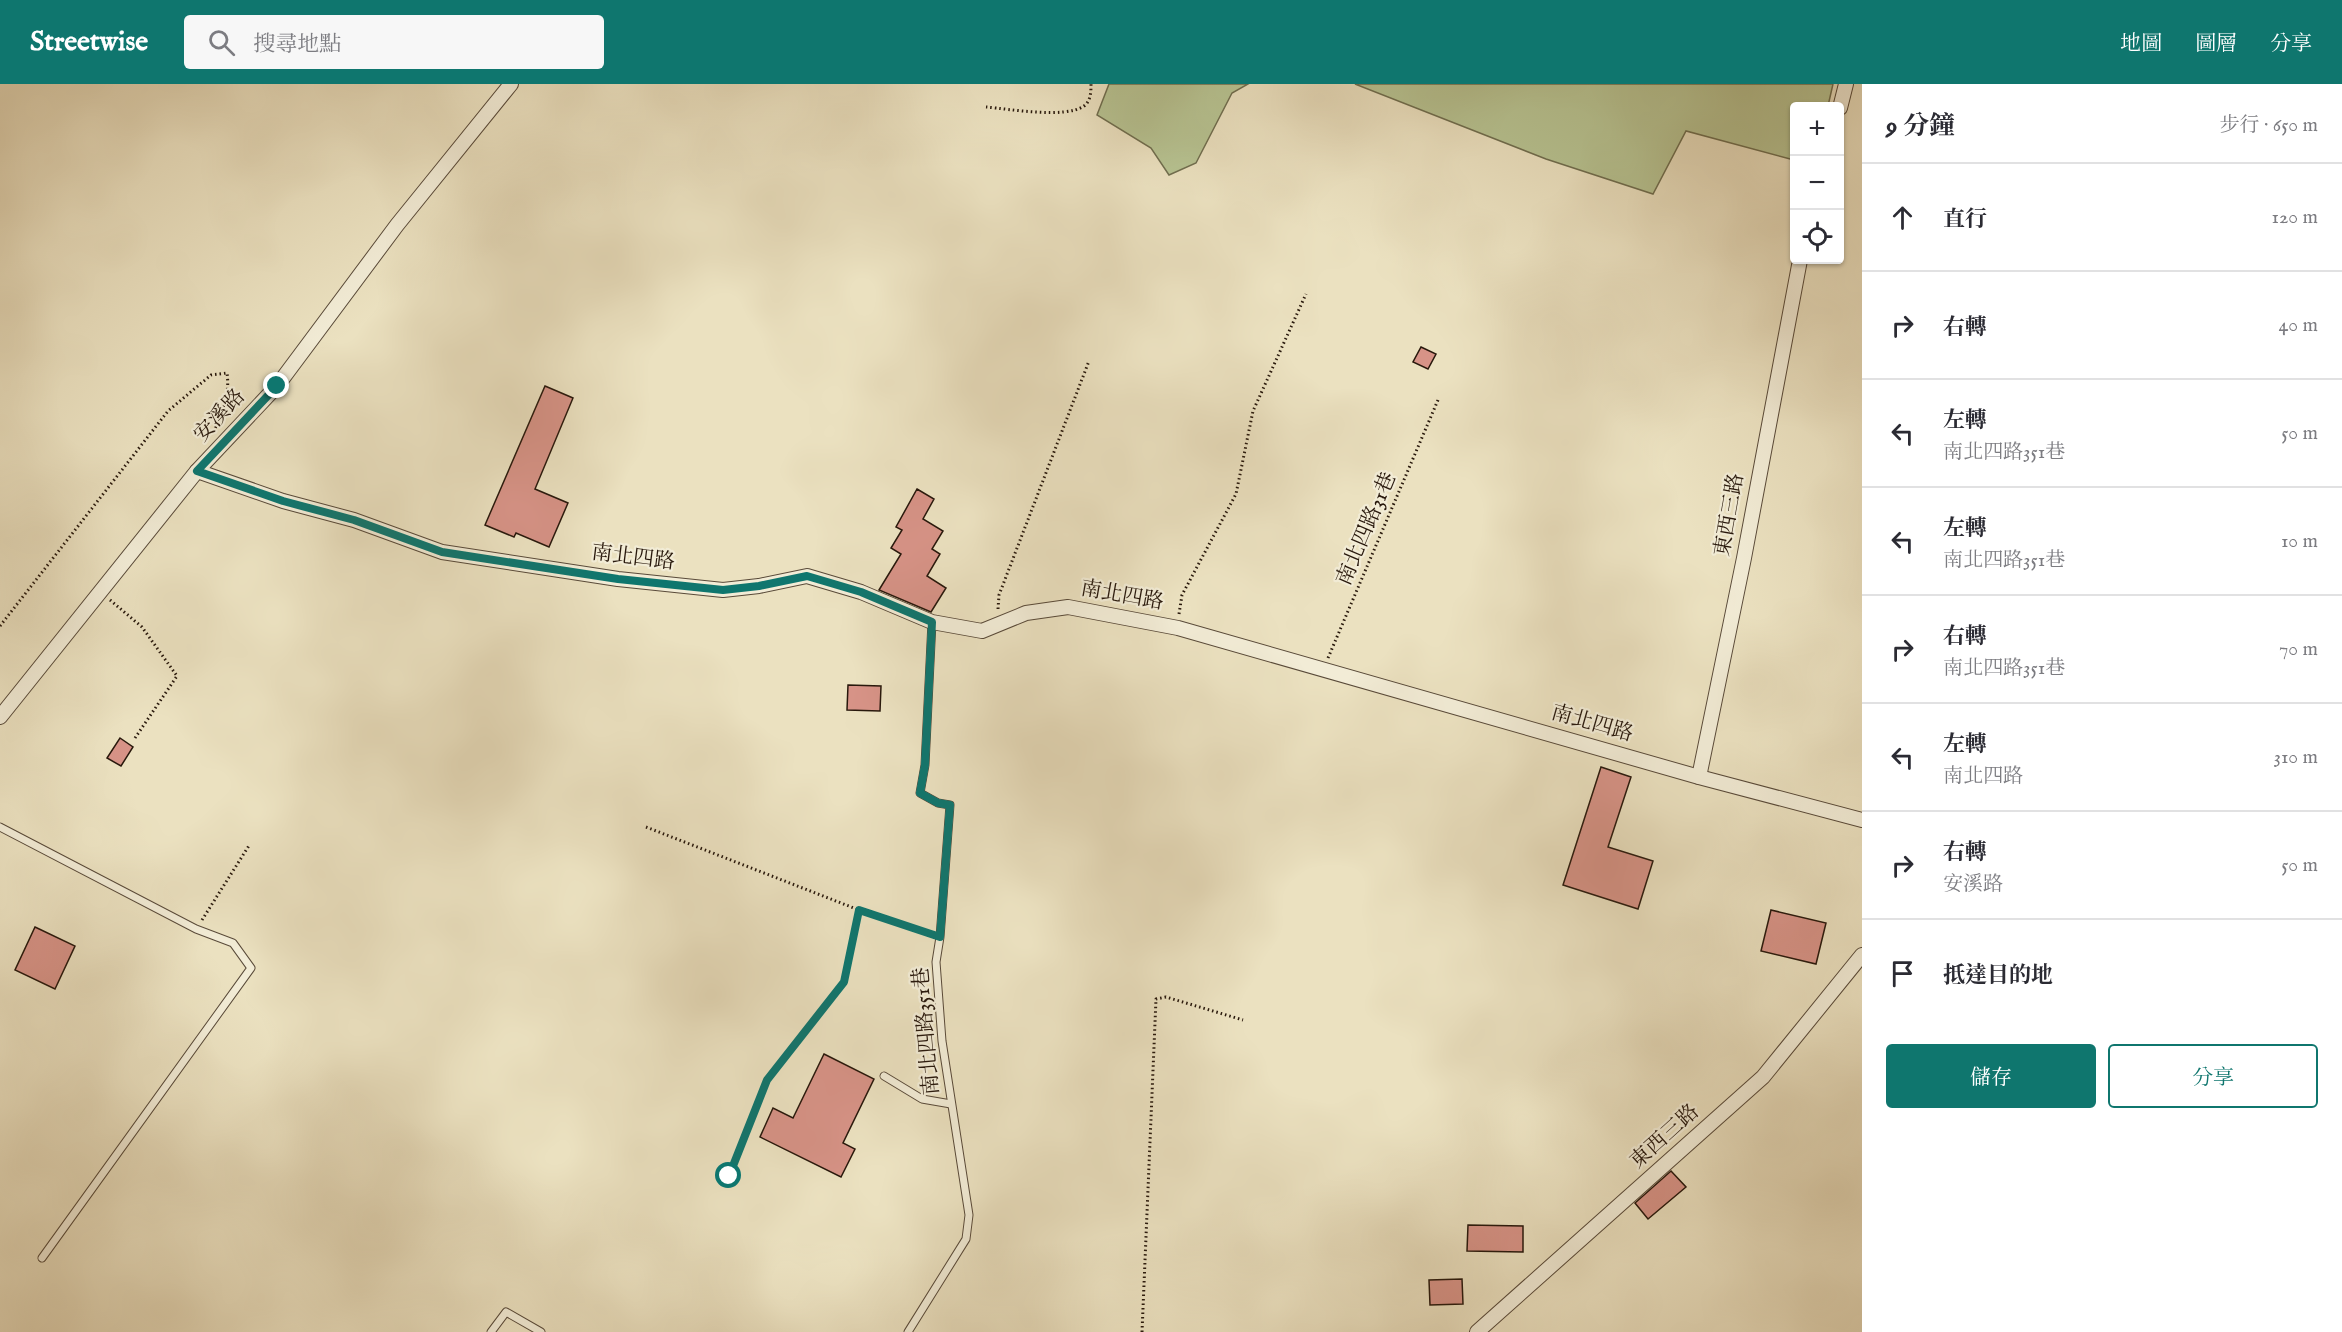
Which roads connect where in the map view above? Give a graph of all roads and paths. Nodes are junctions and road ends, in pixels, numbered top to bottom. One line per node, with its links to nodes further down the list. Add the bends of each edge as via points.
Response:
1 (511, 84): 11 (street, 安溪路, via 397,225 277,386)
2 (1091, 84): 5 (path, via 1090,97 1084,105 1060,114)
3 (1846, 84): 4 (street)
4 (1841, 102)
5 (986, 107)
6 (1799, 264): 20 (street, 東西三路)
7 (1306, 294): 16 (path, via 1253,411 1236,494 1182,595)
8 (1089, 361): 14 (path, via 999,595)
9 (1438, 400): 17 (path, 南北四路31巷)
10 (213, 432): 15 (path, via 229,386 227,373 211,375 168,411)
11 (197, 471): 12 (street, 安溪路); 13 (street, 南北四路, via 442,552 618,579 723,590 807,576 861,592)
12 (100, 591): 18 (street, 安溪路); 19 (path, via 142,627 177,676)
13 (932, 622): 14 (street, 南北四路, via 982,631); 27 (lane, 南北四路351巷, via 925,765 920,793 950,805)
14 (997, 625): 16 (street, 南北四路, via 1026,614 1068,607)
15 (0, 626)
16 (1178, 628): 17 (street, 南北四路)
17 (1324, 669): 20 (street, 南北四路)
18 (0, 717)
19 (135, 738)
20 (1699, 777): 21 (street, 南北四路)
21 (1862, 820)
22 (0, 827): 26 (lane)
23 (646, 827): 25 (path)
24 (250, 844): 26 (path)
25 (859, 910): 27 (path); 32 (path, via 844,982 767,1080)
26 (196, 929): 33 (lane, via 232,943 251,968)
27 (940, 937): 31 (lane, 南北四路351巷, via 936,962)
28 (1862, 955): 38 (street, 東西三路, via 1763,1077)
29 (1243, 1020): 37 (path, via 1166,997 1156,999)
30 (884, 1076): 31 (lane, via 922,1098)
31 (951, 1104): 36 (lane, 南北四路351巷, via 969,1215 966,1239)
32 (729, 1176)
33 (42, 1258)
34 (491, 1332): 35 (lane, via 506,1312)
35 (541, 1332)
36 (908, 1332)
37 (1142, 1332)
38 (1477, 1332)

